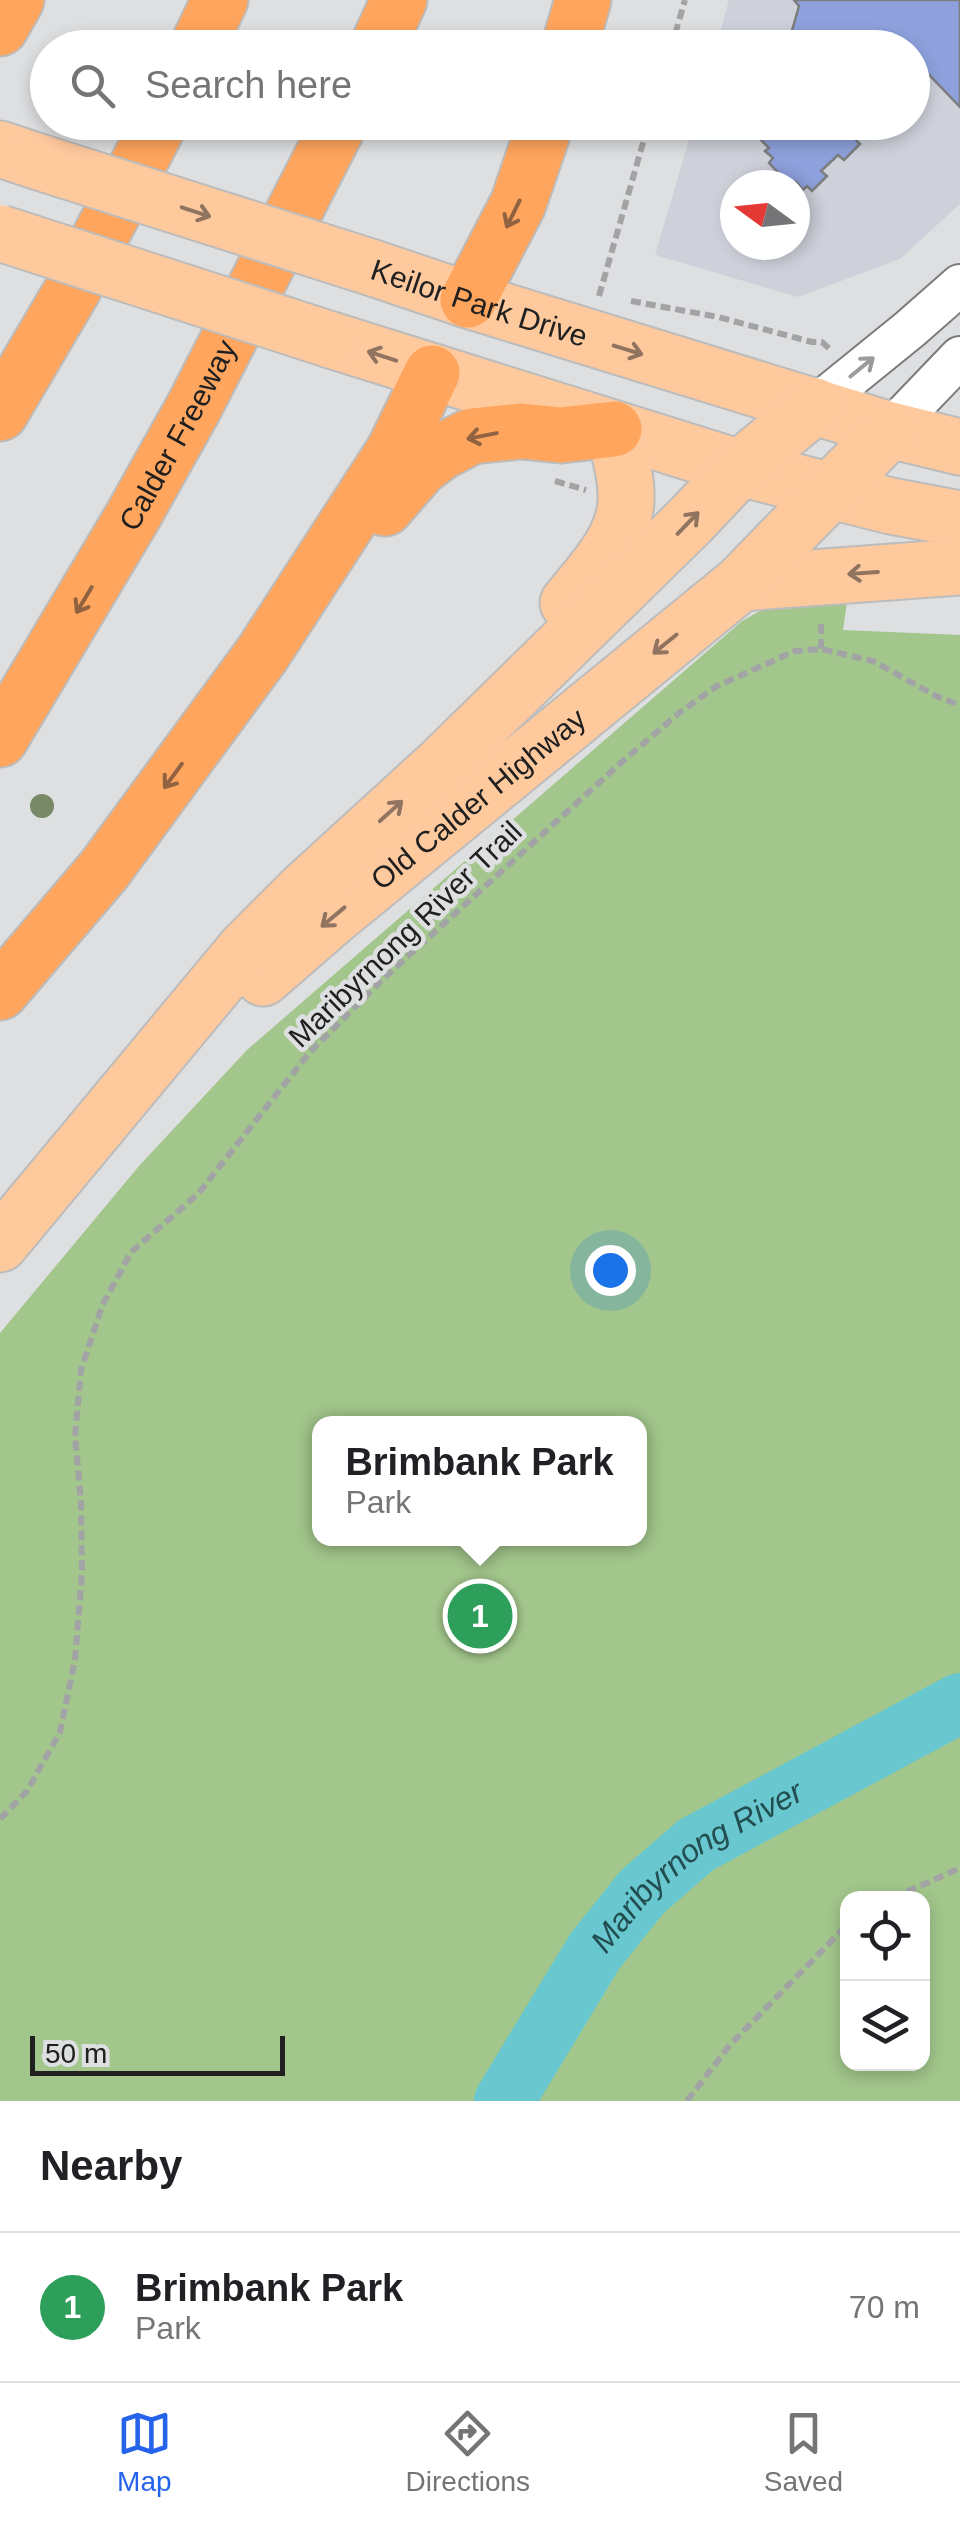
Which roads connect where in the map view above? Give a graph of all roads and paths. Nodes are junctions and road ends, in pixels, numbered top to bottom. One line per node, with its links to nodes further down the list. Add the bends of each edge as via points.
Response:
1 (16, 0): 6 (highway)
2 (220, 0): 7 (highway)
3 (399, 0): 8 (highway)
4 (583, 0): 9 (highway)
5 (684, 0): 10 (path)
6 (0, 28)
7 (206, 30)
8 (385, 30)
9 (574, 30)
10 (676, 30)
11 (151, 140): 25 (highway)
12 (331, 140): 36 (highway, Calder Freeway, one-way to 36, via 134,516)
13 (540, 140): 19 (highway, one-way to 19, via 518,204)
14 (644, 140): 18 (path, via 598,296)
15 (18, 155): 19 (main road, Keilor Park Drive, one-way to 19, bridge)
16 (0, 233): 23 (main road, one-way to 16, bridge)
17 (960, 286): 22 (street, one-way to 17)
18 (610, 298)
19 (468, 300): 23 (main road); 24 (main road, Keilor Park Drive, one-way to 24)
20 (622, 300): 22 (path, via 822,342)
21 (960, 357): 27 (street)
22 (859, 370): 24 (street)
23 (432, 373): 26 (main road); 34 (highway, via 394,451)
24 (815, 406): 27 (main road, Keilor Park Drive); 29 (main road, Old Calder Highway)
25 (0, 414)
26 (614, 430): 29 (main road); 34 (highway, one-way to 34, via 482,434 442,452 420,468 325,592); 37 (main road, via 626,496 615,540)
27 (890, 430): 28 (main road, Keilor Park Drive); 30 (main road, Old Calder Highway)
28 (960, 447)
29 (740, 468): 30 (main road); 37 (main road, Old Calder Highway, one-way to 29)
30 (830, 491): 31 (main road); 33 (main road, Old Calder Highway)
31 (960, 520)
32 (960, 567): 33 (main road, one-way to 33)
33 (741, 583): 39 (main road, Old Calder Highway, one-way to 39, via 332,918 194,1039)
34 (263, 654): 38 (highway, one-way to 38, via 104,870)
35 (960, 704): 41 (path, Maribyrnong River Trail, via 873,661 821,649 796,651 717,686 637,749 383,979 309,1054 198,1194 131,1252 102,1306 81,1370 75,1436 82,1574 60,1732 27,1791)
36 (0, 739)
37 (444, 763): 39 (main road, Old Calder Highway, one-way to 37, via 245,950)
38 (0, 992)
39 (65, 1166): 40 (main road, Old Calder Highway)
40 (0, 1244)
41 (0, 1819)
42 (960, 1868): 43 (path)
43 (909, 1891)
44 (840, 1932): 45 (path, via 729,2046)
45 (687, 2101)

